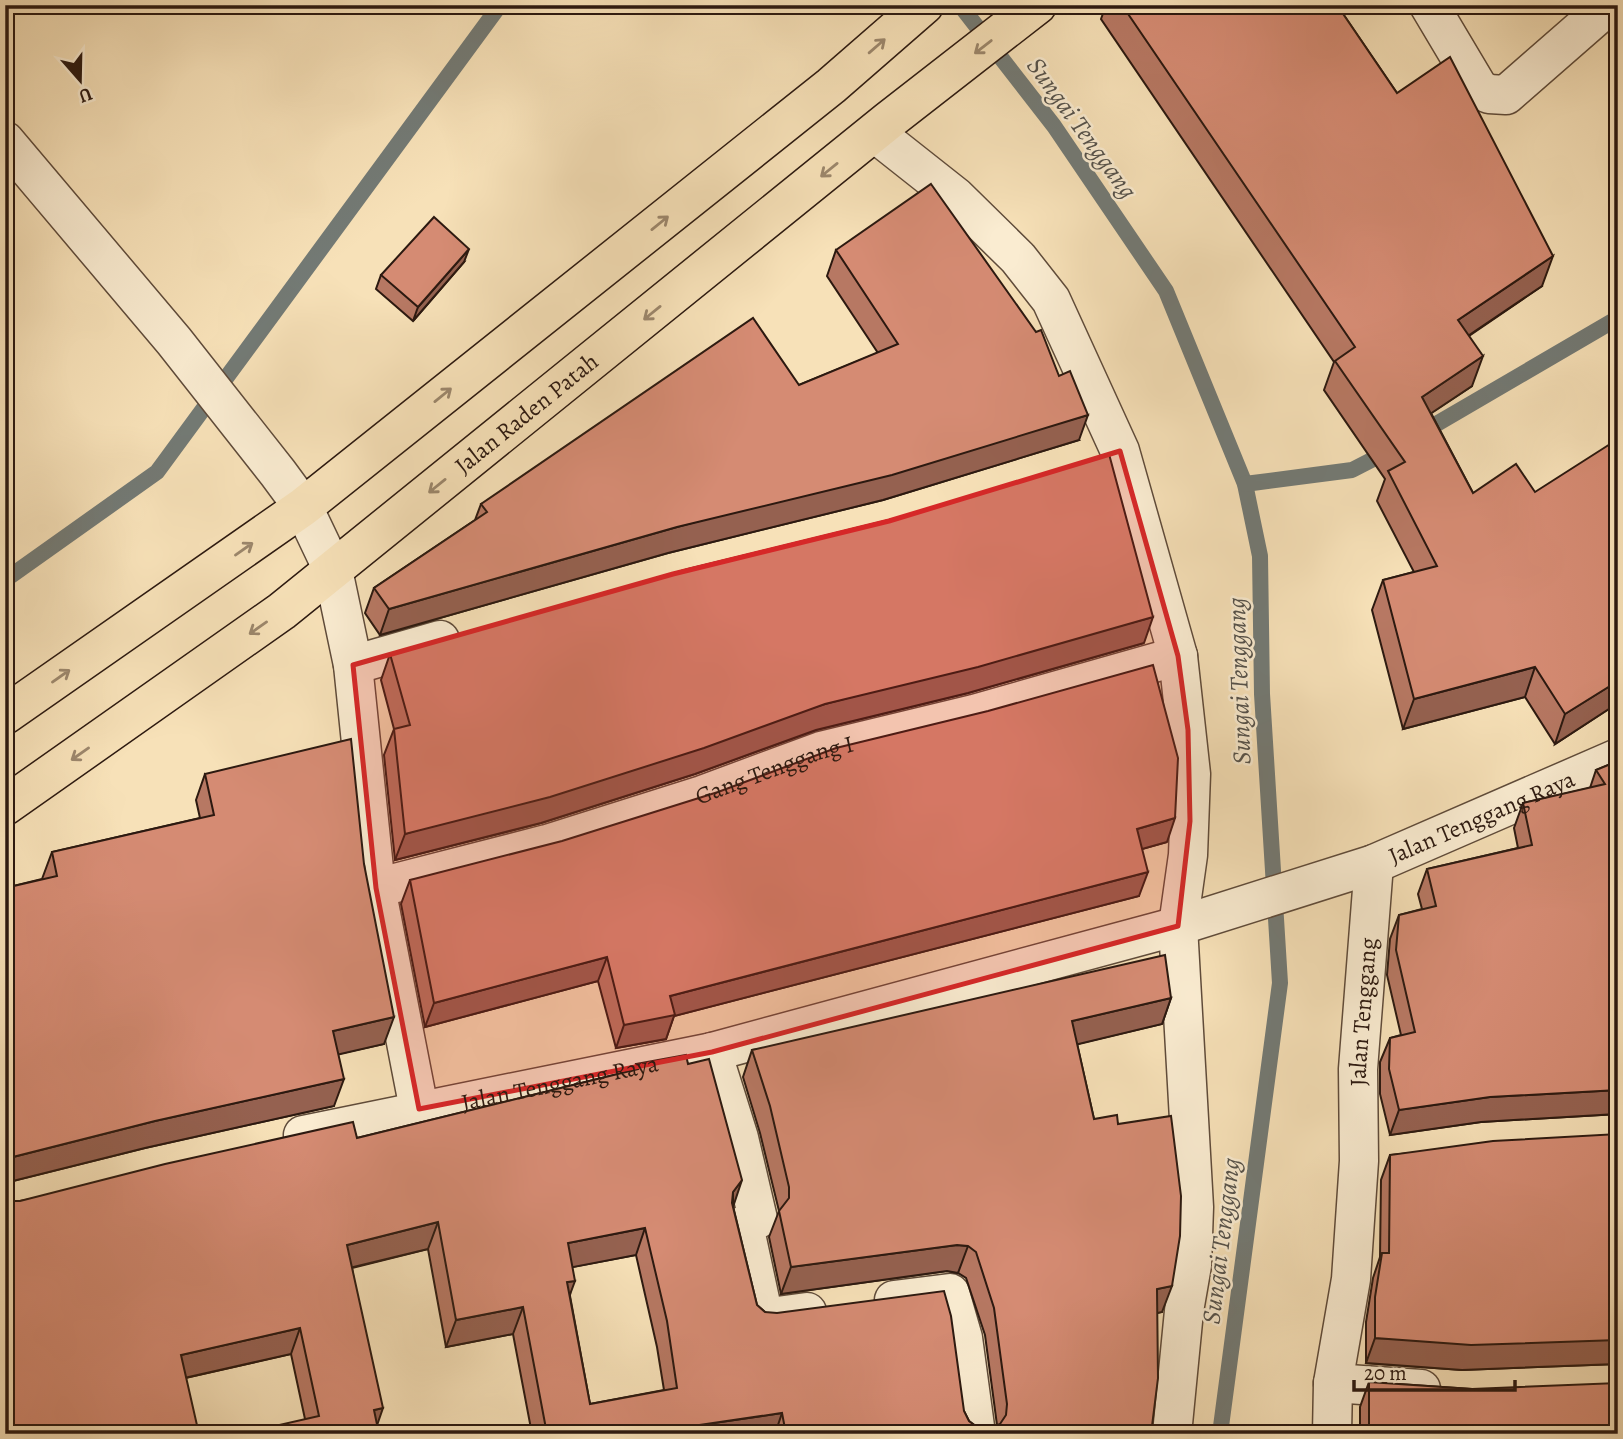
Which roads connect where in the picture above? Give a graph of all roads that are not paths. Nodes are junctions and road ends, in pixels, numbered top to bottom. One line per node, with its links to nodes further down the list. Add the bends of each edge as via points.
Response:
1 (924, 5): 9 (highway, one-way to 1, via 831,86)
2 (1037, 5): 5 (highway, Jalan Raden Patah, one-way to 5)
3 (1429, 5): 4 (street, via 1479,89 1489,94 1507,94)
4 (1609, 5)
5 (878, 130): 7 (street, via 956,197 1042,286); 10 (highway, Jalan Raden Patah, one-way to 10)
6 (5, 141): 9 (street, via 174,341)
7 (1120, 451): 8 (street); 12 (street)
8 (1081, 463)
9 (303, 507): 10 (street); 14 (highway, one-way to 9)
10 (333, 570): 13 (street); 16 (highway, Jalan Raden Patah, one-way to 16)
11 (473, 631): 13 (street)
12 (1178, 656): 18 (street, Gang Tenggang I, via 974,714 821,751 547,844); 19 (street, via 1191,774)
13 (353, 665): 18 (street)
14 (5, 715)
15 (1618, 758): 17 (street, Jalan Tenggang Raya)
16 (5, 806)
17 (1360, 868): 19 (street, Jalan Tenggang Raya); 24 (street, Jalan Tenggang)
18 (376, 888): 21 (street)
19 (1186, 924): 20 (street, Jalan Tenggang Raya); 28 (street, via 1194,1207 1192,1265)
20 (712, 1052): 21 (street, Jalan Tenggang Raya); 27 (street, via 758,1219 744,1225 764,1318 950,1293 963,1338)
21 (419, 1109): 22 (street, Jalan Tenggang Raya)
22 (271, 1142)
23 (1400, 1156): 24 (street)
24 (1359, 1161): 25 (street, Jalan Tenggang, via 1350,1279)
25 (1333, 1383): 26 (street); 29 (street, Jalan Tenggang)
26 (1450, 1391)
27 (976, 1434)
28 (1172, 1434)
29 (1332, 1434)

